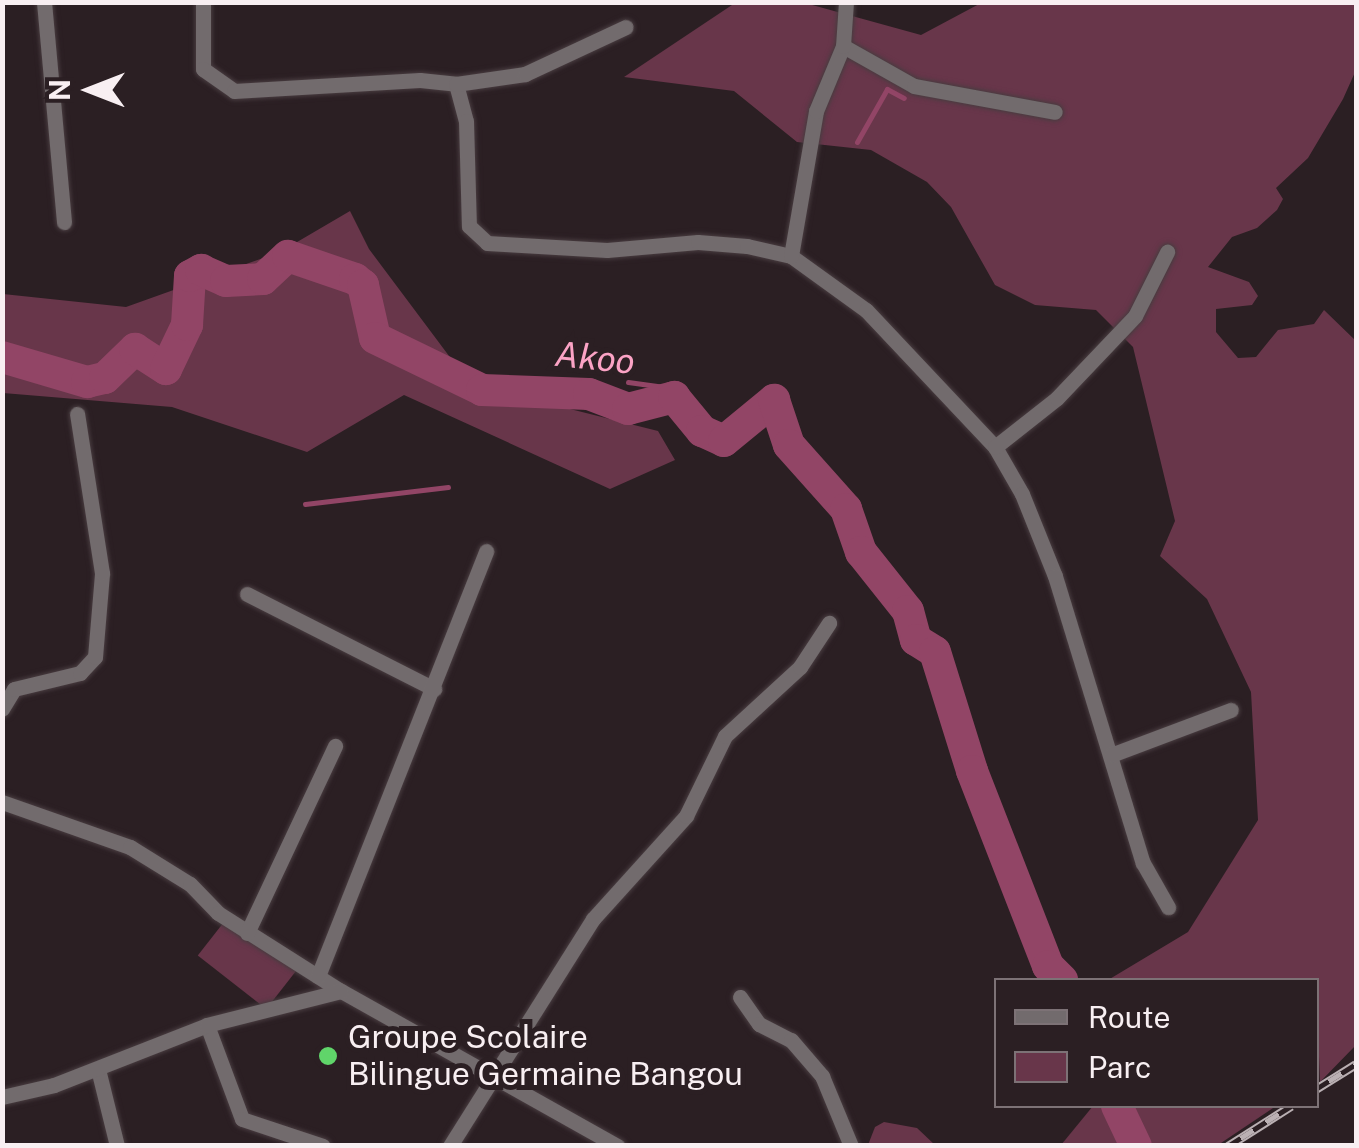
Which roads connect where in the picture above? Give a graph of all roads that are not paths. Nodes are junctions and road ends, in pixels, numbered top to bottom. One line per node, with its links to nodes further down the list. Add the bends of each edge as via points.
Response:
1 (44, 2): 8 (street)
2 (203, 2): 6 (street, via 203,69 234,90)
3 (846, 2): 5 (street)
4 (626, 28): 6 (street, via 526,74)
5 (843, 46): 7 (street, via 914,86); 10 (street, via 816,112)
6 (456, 84): 10 (street, via 468,148 470,226 487,244 607,250 698,242)
7 (1056, 112)
8 (64, 222)
9 (1167, 252): 12 (street, via 1134,316 1113,340 1057,398)
10 (791, 256): 12 (street, via 866,310)
11 (77, 414): 17 (street, via 102,573 95,657 80,673 14,689)
12 (996, 447): 20 (street, via 1041,534)
13 (486, 551): 16 (street)
14 (248, 594): 16 (street)
15 (829, 623): 29 (street, via 800,667 724,736 686,816 593,919)
16 (434, 689): 24 (street)
17 (2, 709)
18 (1231, 710): 20 (street)
19 (335, 746): 23 (street)
20 (1111, 755): 22 (street, via 1149,880)
21 (2, 802): 23 (street, via 130,847 190,884)
22 (1168, 907)
23 (248, 933): 24 (street)
24 (318, 976): 25 (street)
25 (341, 991): 27 (street); 29 (street)
26 (740, 997): 35 (street, via 759,1024 791,1040 822,1076)
27 (206, 1025): 28 (street); 33 (street, via 242,1119)
28 (98, 1069): 30 (street); 32 (street)
29 (498, 1074): 31 (street); 34 (street)
30 (2, 1097)
31 (611, 1143)
32 (117, 1146)
33 (323, 1146)
34 (450, 1146)
35 (852, 1146)

